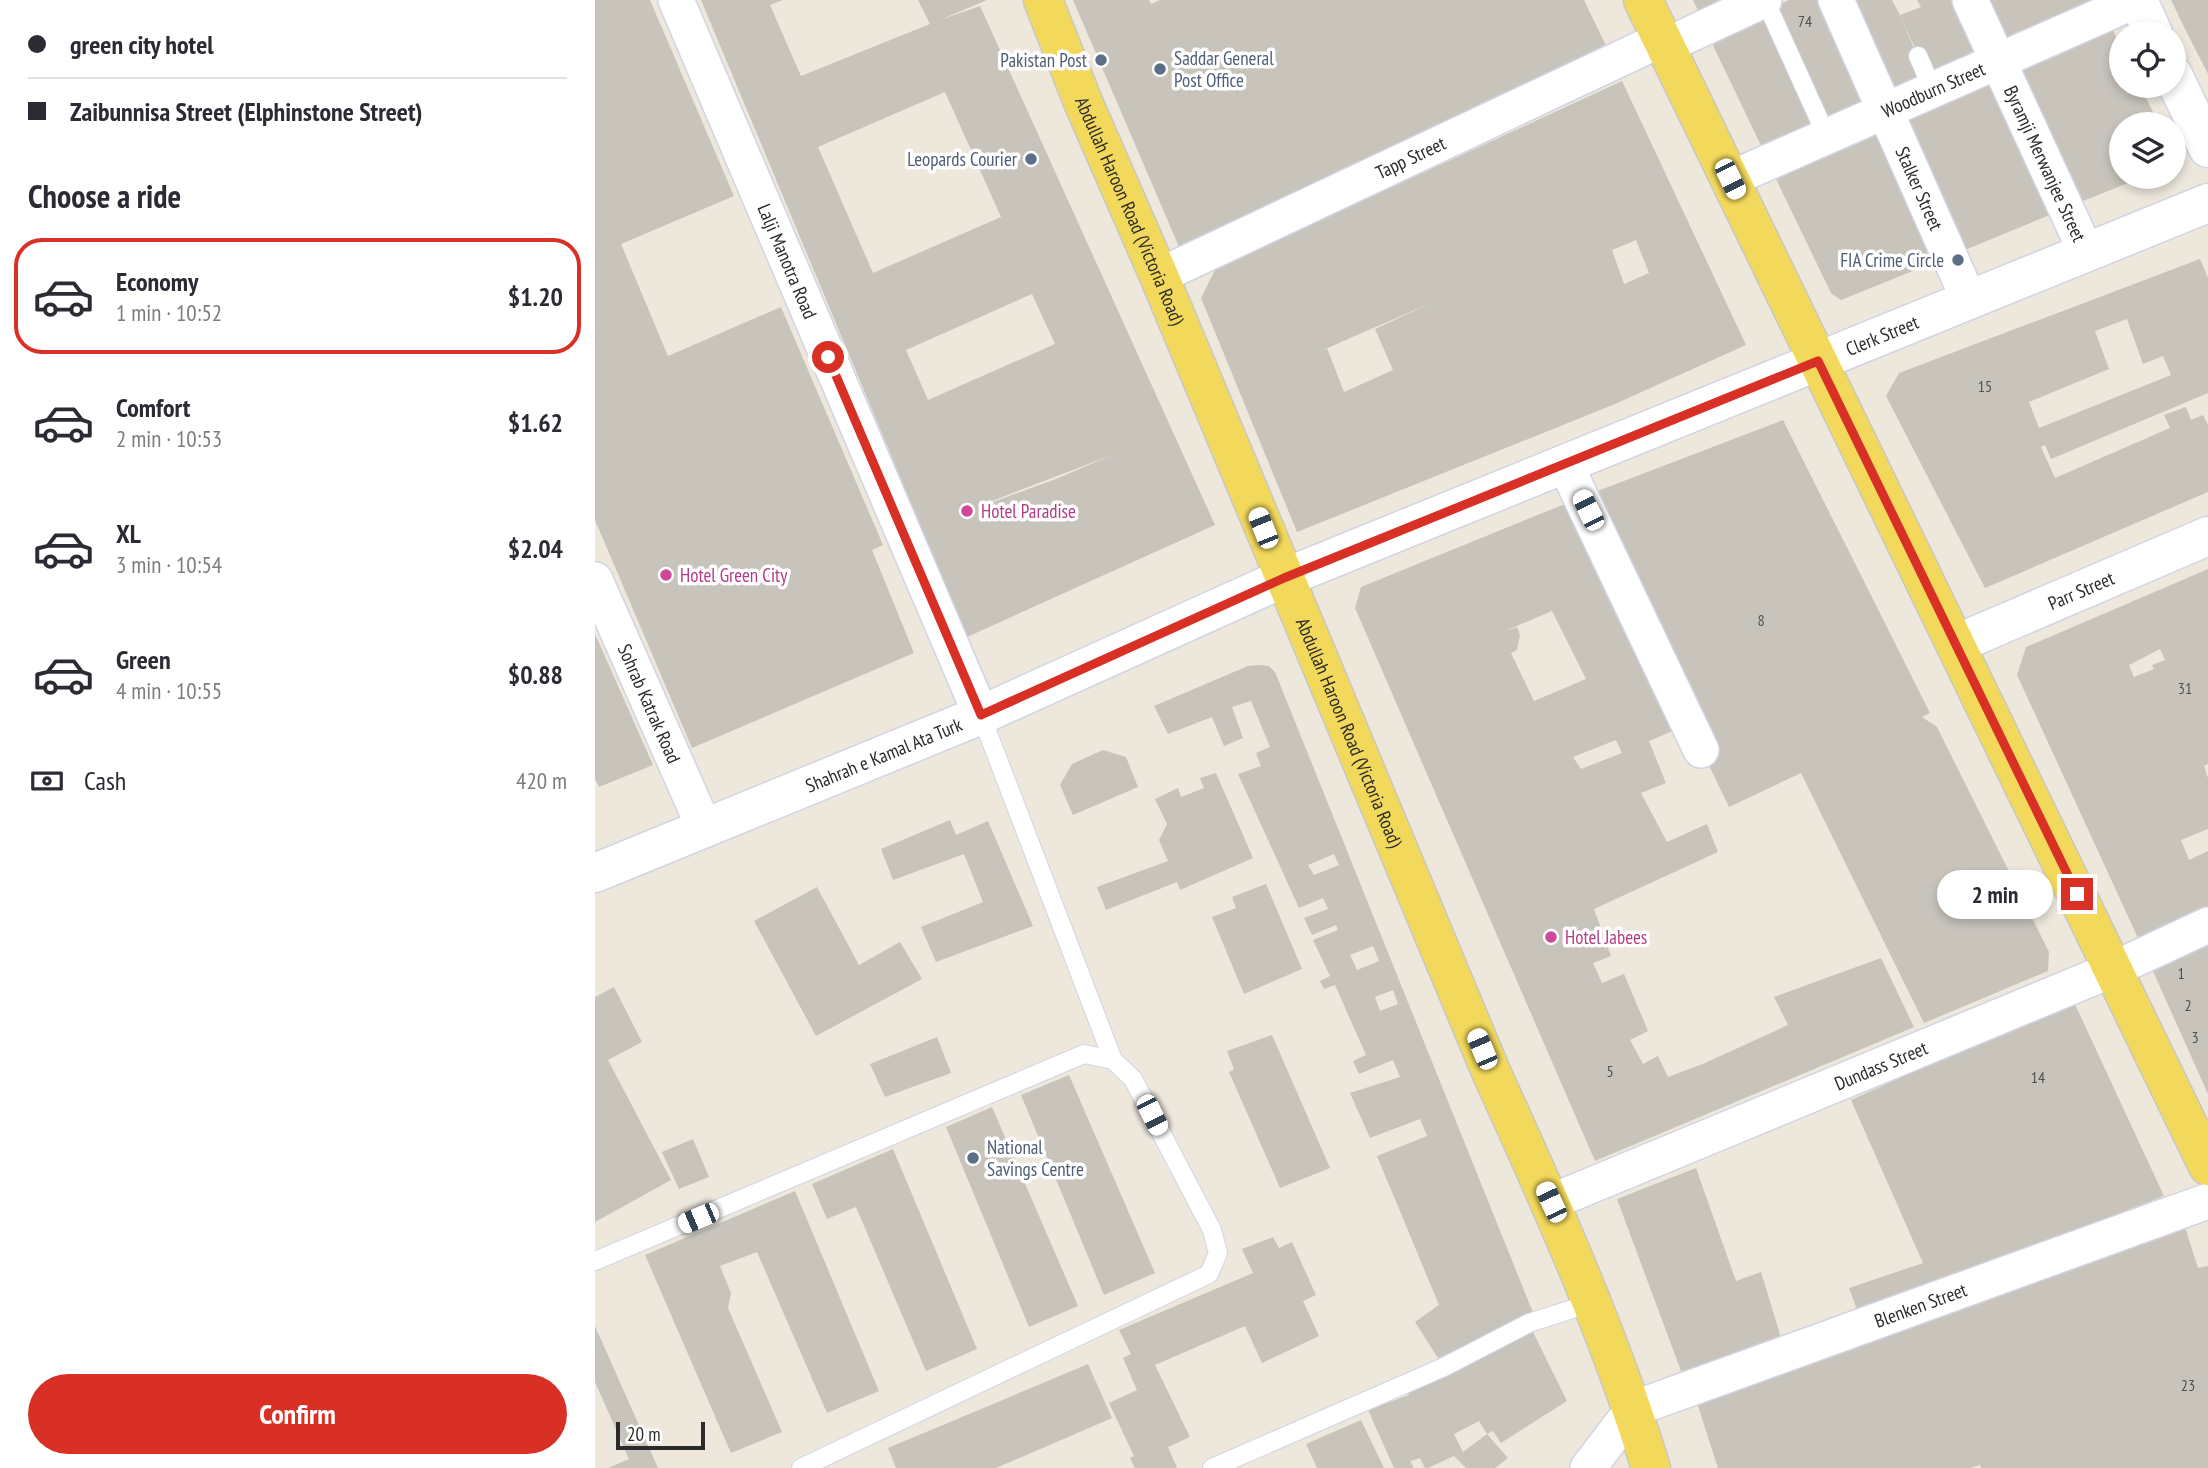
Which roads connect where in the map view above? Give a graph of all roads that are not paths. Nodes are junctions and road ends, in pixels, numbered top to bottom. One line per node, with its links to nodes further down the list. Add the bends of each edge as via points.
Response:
1 (676, 0): 28 (street, Lalji Manotra Road)
2 (1043, 0): 20 (main road, Abdullah Haroon Road (Victoria Road))
3 (1643, 0): 9 (main road)
4 (1764, 0): 9 (street, Tapp Street); 15 (lane)
5 (1836, 0): 14 (street, Stalker Street)
6 (1970, 0): 11 (street, Byramji Merwanjee Street)
7 (2137, 0): 8 (street); 11 (street, Woodburn Street)
8 (2147, 21)
9 (1664, 43): 17 (main road); 20 (street, Tapp Street)
10 (1918, 56): 12 (lane)
11 (1999, 61): 12 (street, Woodburn Street); 19 (street, Byramji Merwanjee Street)
12 (1933, 90): 14 (street, Woodburn Street)
13 (2184, 98): 16 (street)
14 (1887, 111): 15 (street, Woodburn Street); 21 (street, Stalker Street)
15 (1827, 137): 17 (street, Woodburn Street)
16 (2208, 148)
17 (1730, 179): 22 (main road)
18 (2208, 203): 19 (street, Clerk Street)
19 (2086, 252): 21 (street, Clerk Street)
20 (1159, 276): 25 (main road, Abdullah Haroon Road (Victoria Road))
21 (1969, 300): 22 (street, Clerk Street)
22 (1818, 361): 23 (street, Clerk Street); 27 (main road)
23 (1565, 464): 25 (street, Clerk Street); 29 (street)
24 (2208, 536): 27 (street, Parr Street)
25 (1284, 578): 28 (street, Shahrah e Kamal Ata Turk); 37 (main road, Abdullah Haroon Road (Victoria Road), via 1487,1062)
26 (595, 580): 30 (street, Sohrab Katrak Road)
27 (1956, 644): 33 (main road)
28 (981, 715): 30 (street, Shahrah e Kamal Ata Turk); 34 (lane)
29 (1701, 750)
30 (704, 827): 31 (street, Shahrah e Kamal Ata Turk)
31 (595, 873)
32 (2208, 925): 33 (street, Dundass Street)
33 (2114, 969): 35 (main road); 37 (street, Dundass Street)
34 (1113, 1060): 38 (lane, via 1084,1055); 41 (lane, via 1133,1079 1212,1230 1217,1253 1209,1274)
35 (2208, 1166)
36 (2208, 1201): 40 (street, Blenken Street)
37 (1551, 1202): 39 (main road, Abdullah Haroon Road (Victoria Road))
38 (595, 1261)
39 (1591, 1303): 40 (main road, Abdullah Haroon Road (Victoria Road)); 42 (lane, via 1529,1323 1444,1367)
40 (1633, 1409): 43 (street); 44 (main road, Abdullah Haroon Road (Victoria Road))
41 (801, 1468)
42 (1212, 1468)
43 (1588, 1468)
44 (1651, 1468)

